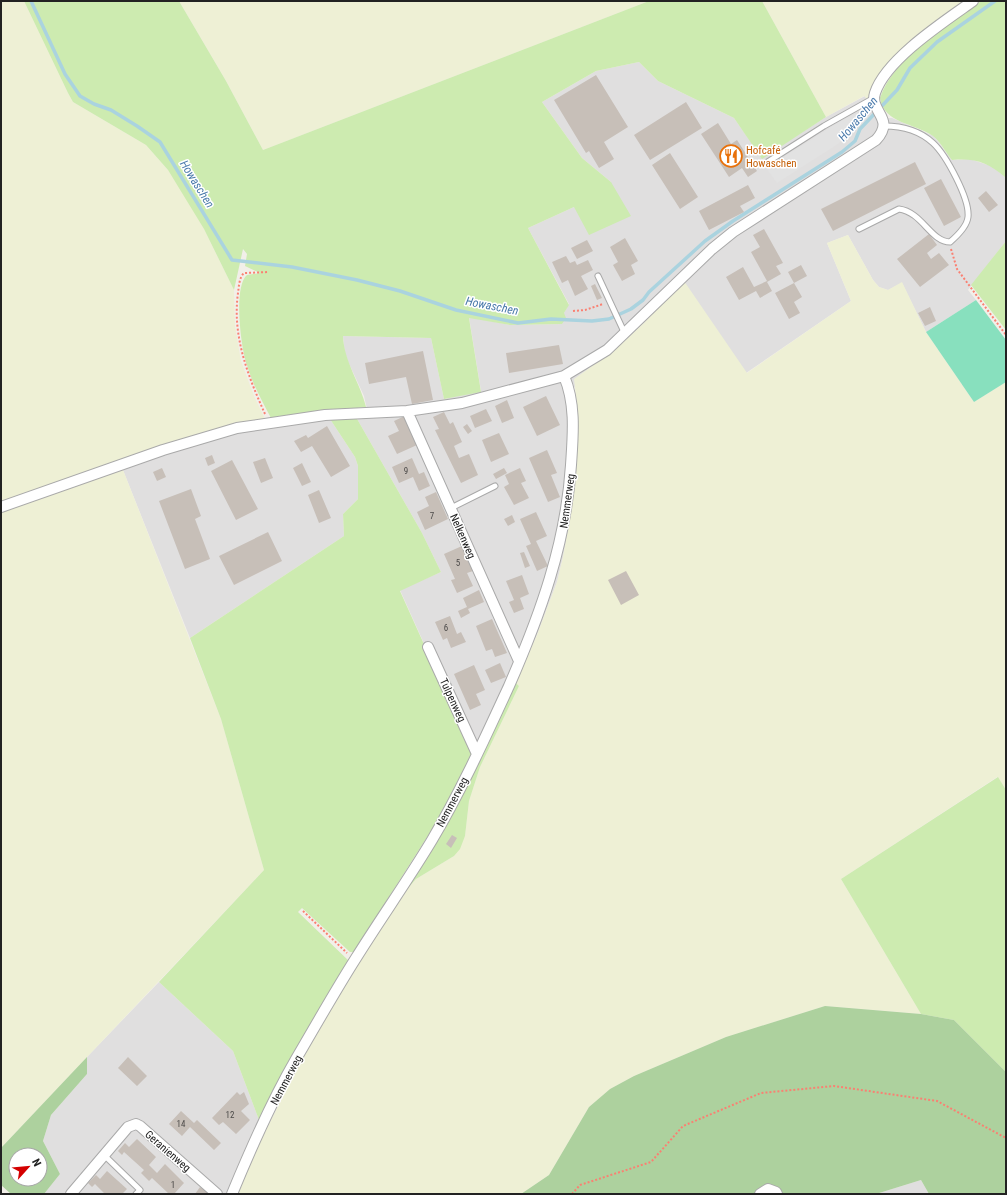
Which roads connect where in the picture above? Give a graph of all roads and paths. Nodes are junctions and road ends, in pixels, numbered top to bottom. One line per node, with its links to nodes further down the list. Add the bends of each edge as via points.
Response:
1 (973, 1): 2 (street, via 906,52 882,80 875,92)
2 (875, 100): 3 (street); 4 (lane, via 824,126)
3 (883, 121): 6 (lane, via 902,126 925,137 947,160 968,214 966,224); 11 (street, via 883,132 876,140 712,249)
4 (766, 163)
5 (859, 229): 6 (lane, via 899,209 906,210 915,214 940,239)
6 (950, 242): 12 (path, via 957,269)
7 (269, 272): 15 (path, via 244,273 241,276 237,303 242,358)
8 (598, 276): 9 (lane)
9 (610, 301): 10 (path, via 585,310); 11 (lane)
10 (573, 311)
11 (625, 335): 13 (street, via 607,350)
12 (1006, 335)
13 (564, 376): 14 (street, via 462,403); 20 (street, Nemmerweg, via 572,408 573,446 565,520 547,591)
14 (407, 411): 15 (street, via 326,415); 18 (street, Nelkenweg)
15 (269, 422): 17 (street, via 237,428 163,450)
16 (495, 486): 18 (lane)
17 (1, 507)
18 (451, 508): 20 (street, Nelkenweg)
19 (428, 647): 21 (street, Tulpenweg)
20 (520, 662): 21 (street, Nemmerweg)
21 (477, 754): 23 (street, Nemmerweg, via 433,838)
22 (303, 911): 23 (path)
23 (354, 961): 29 (street, Nemmerweg, via 295,1062 255,1140)
24 (1006, 1138): 30 (path, via 937,1100 834,1086 761,1093 683,1126 651,1162 580,1184)
25 (104, 1155): 26 (street, Geranienweg); 27 (lane, via 140,1190); 28 (street, Geranienweg, via 128,1127 136,1124)
26 (71, 1194)
27 (136, 1194)
28 (217, 1194)
29 (232, 1194)
30 (572, 1194)
31 (760, 1194): 32 (street, via 768,1189)
32 (777, 1194)

